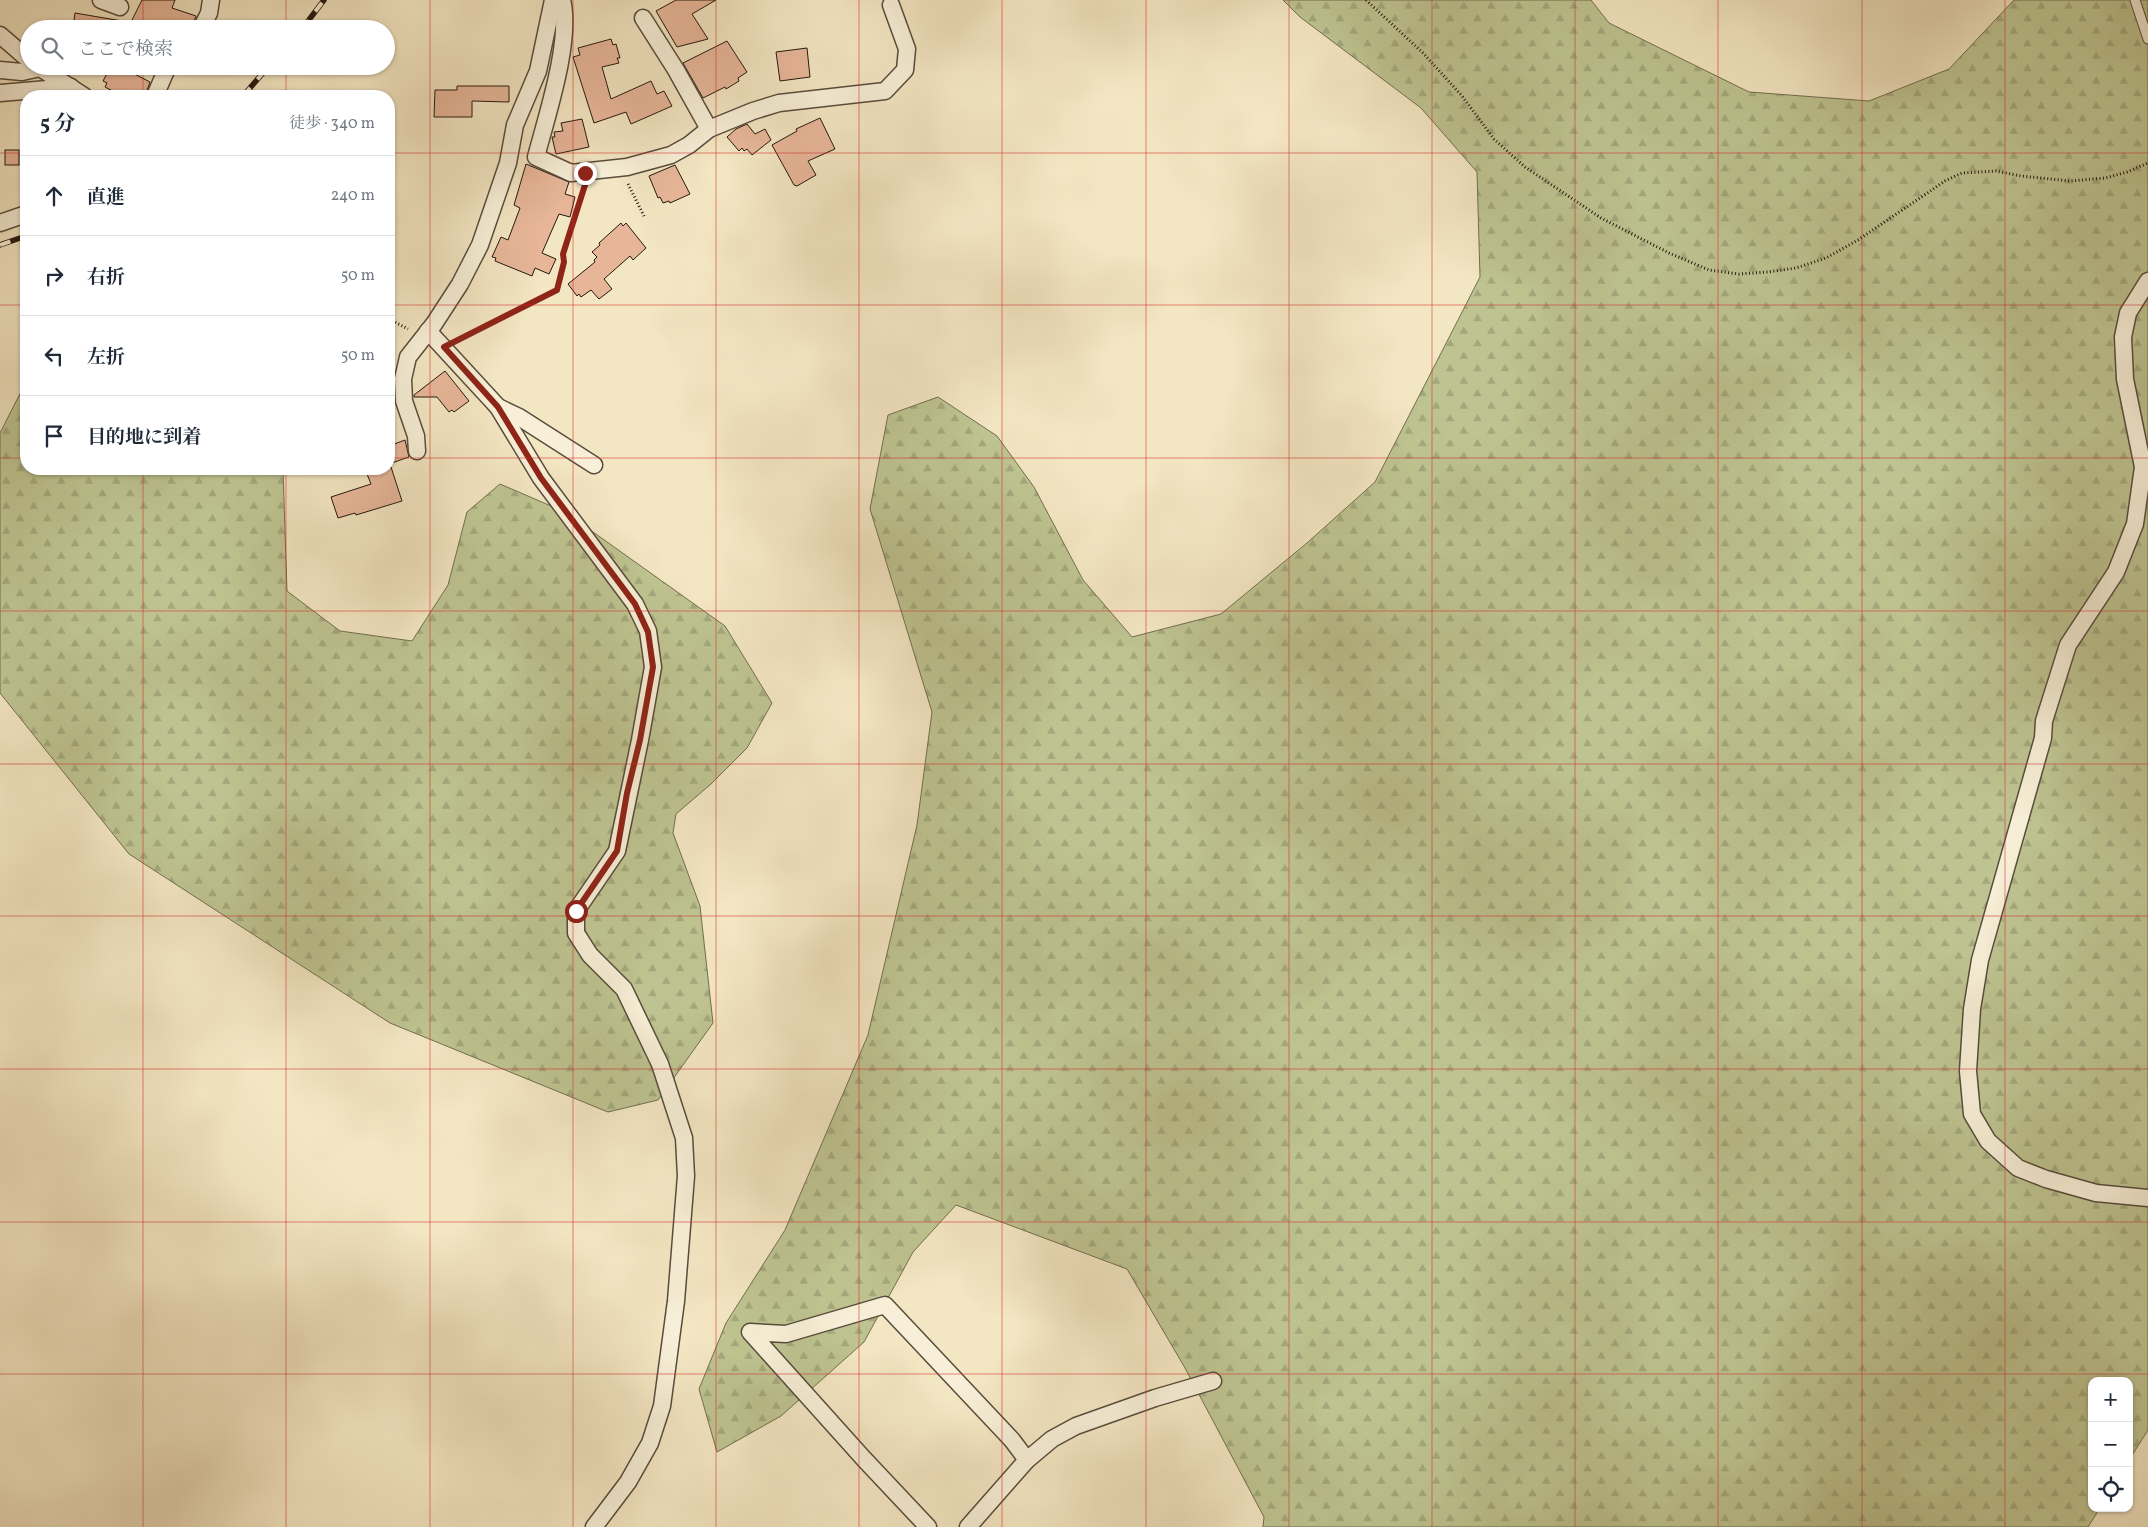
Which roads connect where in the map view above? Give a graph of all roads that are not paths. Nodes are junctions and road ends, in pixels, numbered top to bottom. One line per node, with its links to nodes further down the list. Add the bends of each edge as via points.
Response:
1 (101, 0): 7 (street)
2 (211, 0): 9 (street)
3 (553, 0): 25 (street, via 538,71 515,125 505,172 480,246 460,284)
4 (562, 0): 21 (street, via 566,14 562,53 536,157 571,173 614,169 671,154)
5 (2135, 0): 11 (lane)
6 (891, 5): 21 (street, via 907,49 905,70 885,91 780,103)
7 (120, 8)
8 (643, 18): 21 (street)
9 (206, 20)
10 (0, 35): 12 (street)
11 (2148, 39)
12 (20, 52)
13 (0, 70): 14 (street)
14 (20, 72)
15 (51, 75): 17 (street)
16 (164, 75): 18 (street)
17 (75, 90)
18 (158, 90)
19 (0, 93): 20 (street)
20 (20, 93)
21 (709, 129)
22 (20, 216): 23 (street)
23 (0, 223)
24 (2148, 281): 29 (street, via 2128,314 2123,337 2125,379 2143,466 2135,524 2116,572 2068,646 2044,721 2043,738 1980,960 1972,1008 1968,1071 1972,1114 1988,1141 2018,1168 2046,1180 2096,1193)
25 (428, 331): 26 (street); 27 (street, via 408,357 403,379 404,401 416,436)
26 (498, 407): 28 (street); 32 (street, via 541,478 635,604 648,632 653,667 617,851 576,911 576,933 590,955 624,989 660,1064 684,1138 686,1176 676,1301 662,1406 650,1442 628,1482)
27 (417, 451)
28 (594, 465)
29 (2148, 1198)
30 (1213, 1381): 31 (street, via 1076,1426 1052,1439)
31 (1027, 1460): 33 (street, via 885,1305 786,1334 750,1332); 34 (street)
32 (594, 1527)
33 (928, 1527)
34 (968, 1527)

